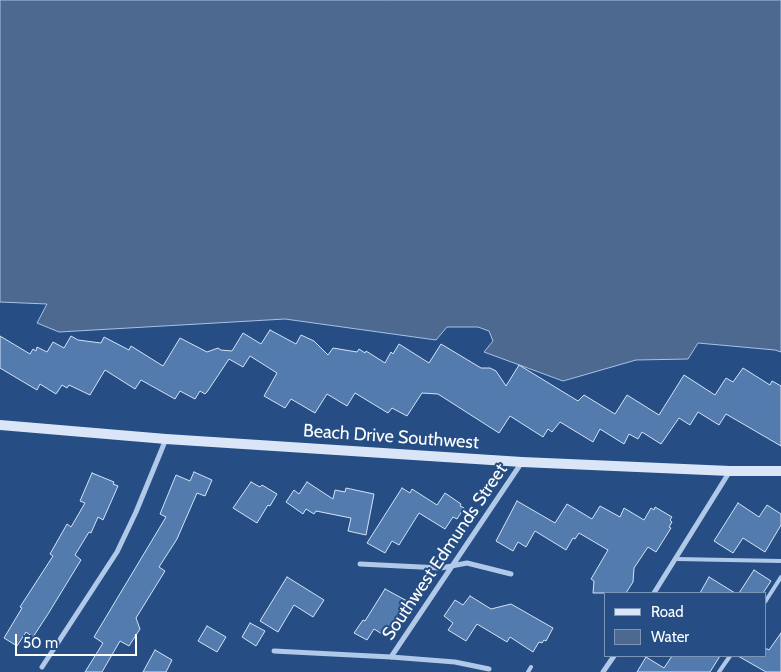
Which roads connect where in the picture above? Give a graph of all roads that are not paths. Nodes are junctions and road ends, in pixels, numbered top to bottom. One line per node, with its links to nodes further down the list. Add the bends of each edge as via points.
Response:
1 (0, 425): 2 (main road, Beach Drive Southwest)
2 (166, 439): 3 (main road, Beach Drive Southwest); 18 (street, via 117,552)
3 (522, 462): 4 (main road, Beach Drive Southwest); 9 (street, Southwest Edmunds Street)
4 (730, 471): 5 (main road, Beach Drive Southwest); 6 (street)
5 (781, 471)
6 (676, 559): 7 (lane); 12 (street)
7 (781, 561)
8 (360, 564): 9 (street)
9 (453, 566): 10 (street, via 467,563); 15 (street, Southwest Edmunds Street)
10 (512, 574)
11 (781, 577): 13 (lane)
12 (655, 592)
13 (766, 600)
14 (274, 651): 15 (street)
15 (391, 657): 20 (street, via 455,662)
16 (613, 657): 22 (street)
17 (729, 657): 23 (lane)
18 (42, 667)
19 (531, 667): 21 (lane)
20 (491, 670)
21 (528, 672)
22 (604, 672)
23 (719, 672)

